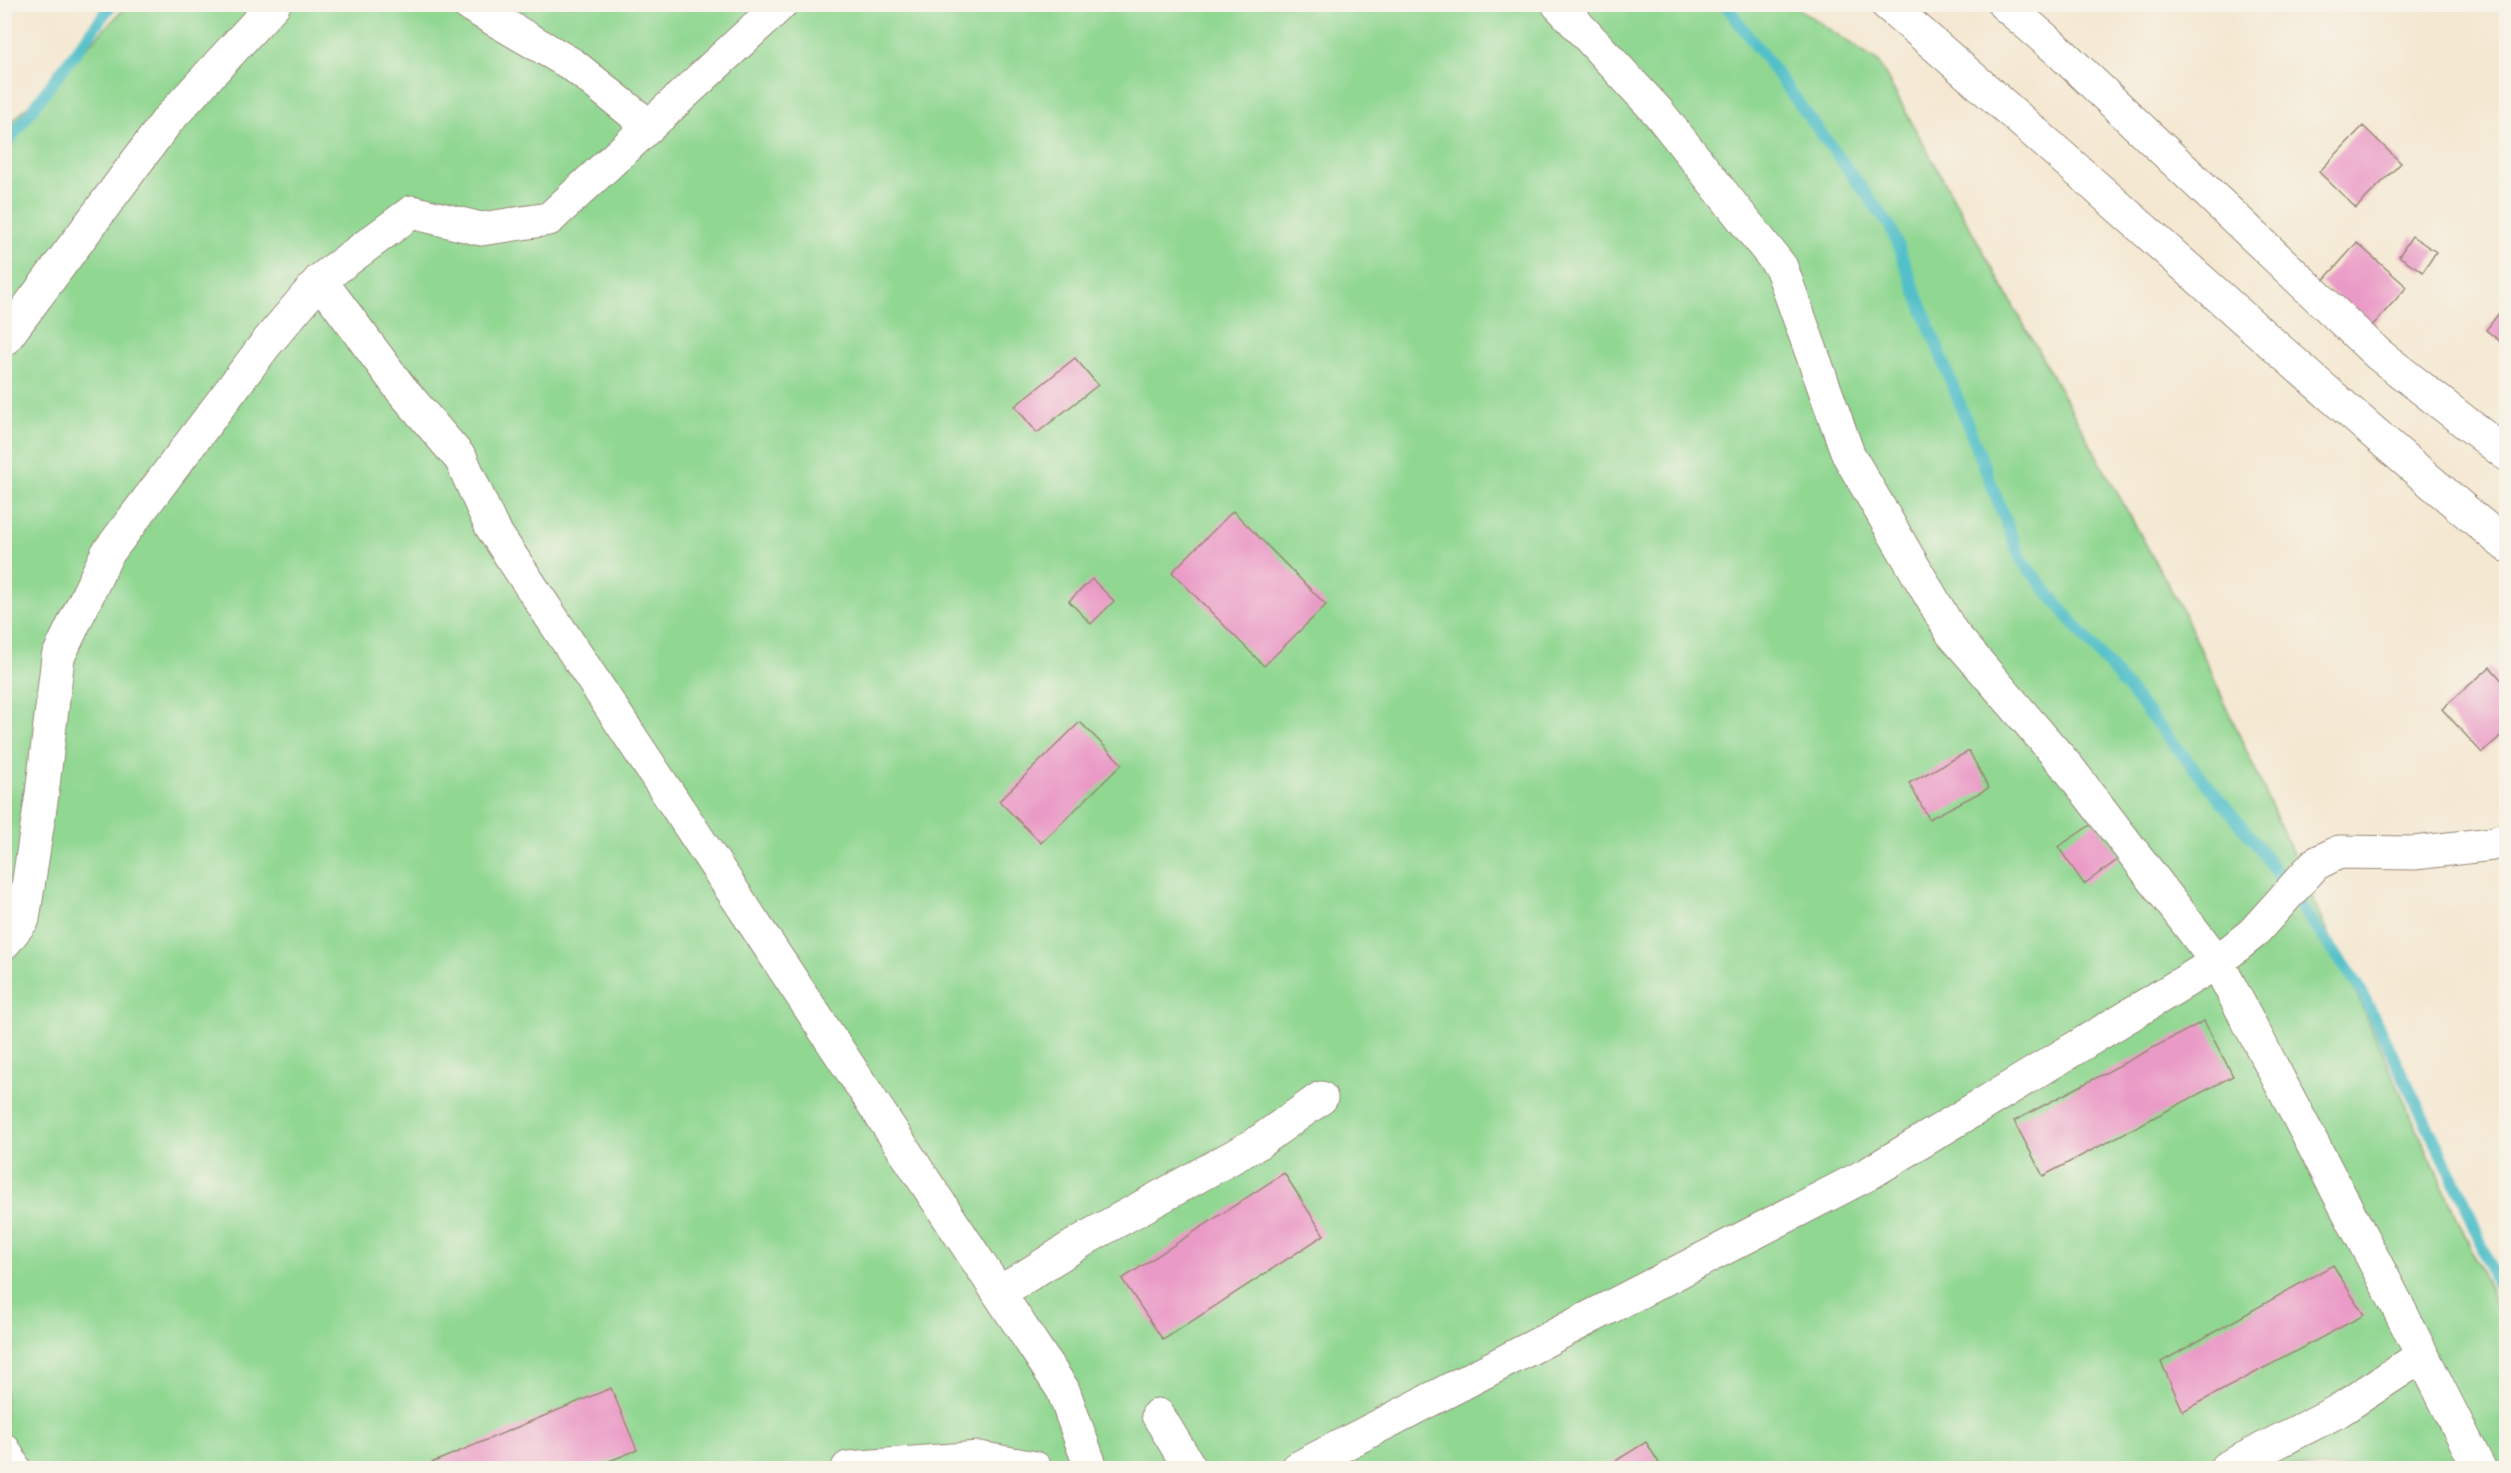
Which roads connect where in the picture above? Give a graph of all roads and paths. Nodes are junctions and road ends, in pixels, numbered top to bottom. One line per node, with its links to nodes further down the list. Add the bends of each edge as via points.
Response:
1 (274, 4): 9 (main road, via 167,121)
2 (468, 4): 7 (main road, via 573,65)
3 (781, 4): 7 (main road)
4 (1558, 4): 14 (main road, via 1659,113 1780,267 1848,454 1952,633 2070,770)
5 (1887, 4): 11 (main road, via 2387,446)
6 (2004, 4): 10 (main road, via 2058,50 2378,354)
7 (649, 126): 8 (main road, via 549,219 481,229 412,213)
8 (320, 280): 13 (main road, via 265,345 107,554 58,657 23,919); 16 (main road, via 401,389 460,459 491,526)
9 (4, 340)
10 (2506, 454)
11 (2506, 545)
12 (2506, 839): 14 (main road, via 2414,853 2339,852 2315,864 2253,933)
13 (4, 943)
14 (2217, 962): 17 (main road); 25 (main road, via 1868,1174)
15 (1321, 1098): 16 (main road, via 1256,1144 1090,1236)
16 (999, 1293): 23 (main road, via 1063,1390)
17 (2422, 1356): 26 (main road, via 2337,1411); 27 (main road)
18 (1158, 1415): 24 (main road)
19 (4, 1450): 20 (main road)
20 (14, 1468)
21 (848, 1468): 22 (main road, via 979,1458)
22 (1035, 1468)
23 (1091, 1468)
24 (1190, 1468)
25 (1298, 1468)
26 (2226, 1468)
27 (2479, 1468)

